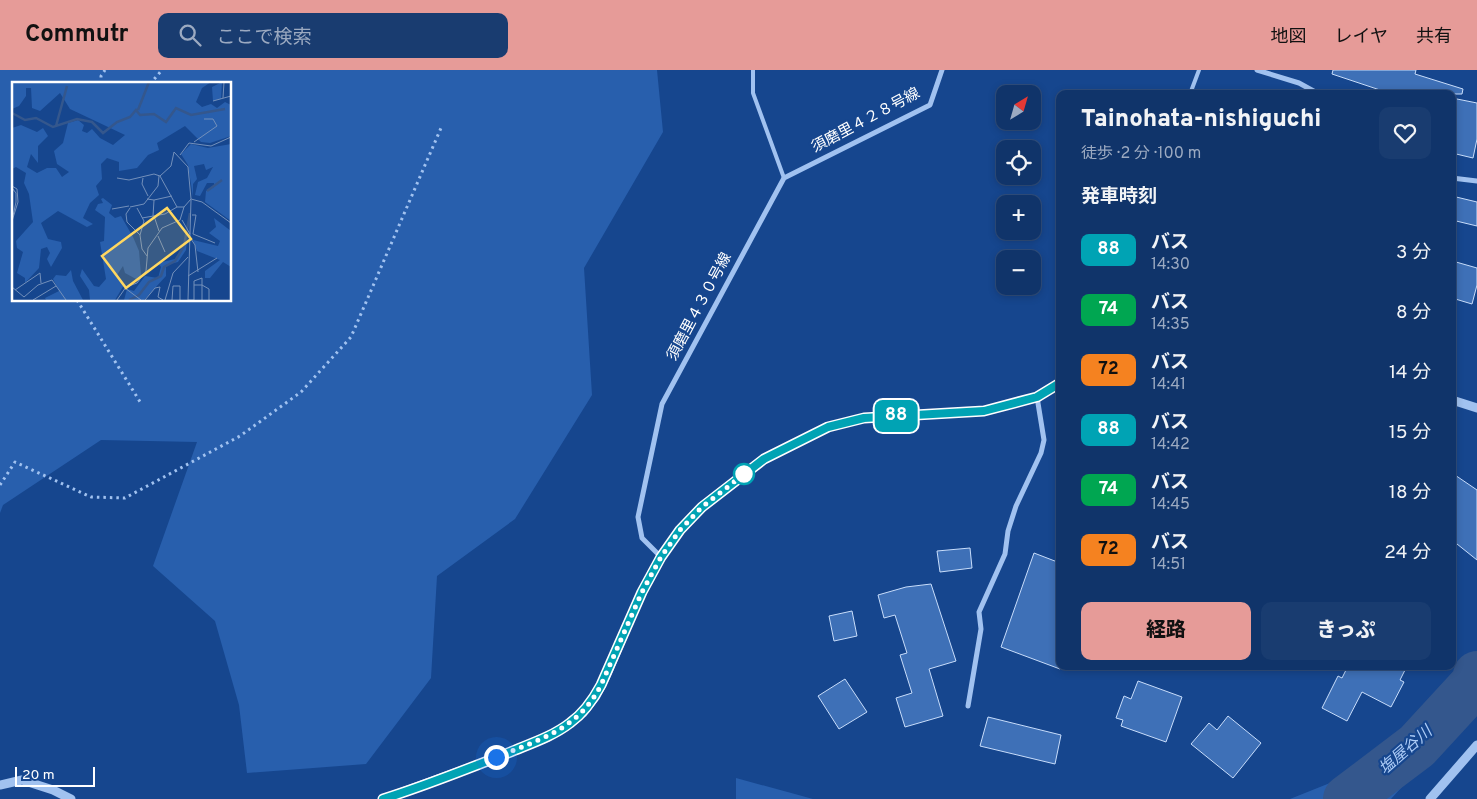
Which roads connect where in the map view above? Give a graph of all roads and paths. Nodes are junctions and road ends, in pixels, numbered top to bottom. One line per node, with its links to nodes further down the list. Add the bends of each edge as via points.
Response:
1 (105, 70): 7 (path)
2 (162, 70): 8 (path)
3 (753, 70): 12 (lane, via 753,93)
4 (942, 70): 12 (street, 須磨里４２８号線, via 930,105)
5 (1199, 70): 9 (lane)
6 (1256, 70): 10 (street)
7 (101, 82)
8 (152, 82)
9 (1192, 90)
10 (1312, 90)
11 (441, 128): 21 (path, via 350,337 301,392 240,436 125,498 91,498 15,462)
12 (784, 178): 22 (street, 須磨里４３０号線, via 662,404 638,517 642,538)
13 (1456, 178): 14 (street)
14 (1477, 181)
15 (78, 301): 19 (path)
16 (1056, 385): 17 (street)
17 (1037, 397): 22 (street, via 984,411 864,418 828,427 764,459 702,507); 23 (street, via 1044,440 1016,506 1005,554 979,612 981,629)
18 (1456, 401): 20 (street)
19 (142, 405)
20 (1477, 408)
21 (0, 485)
22 (661, 557): 27 (street, via 642,592 603,682 583,713 548,737)
23 (968, 706)
24 (1477, 745): 28 (street)
25 (0, 785): 26 (street, via 22,780)
26 (71, 799)
27 (383, 799)
28 (1430, 799)

